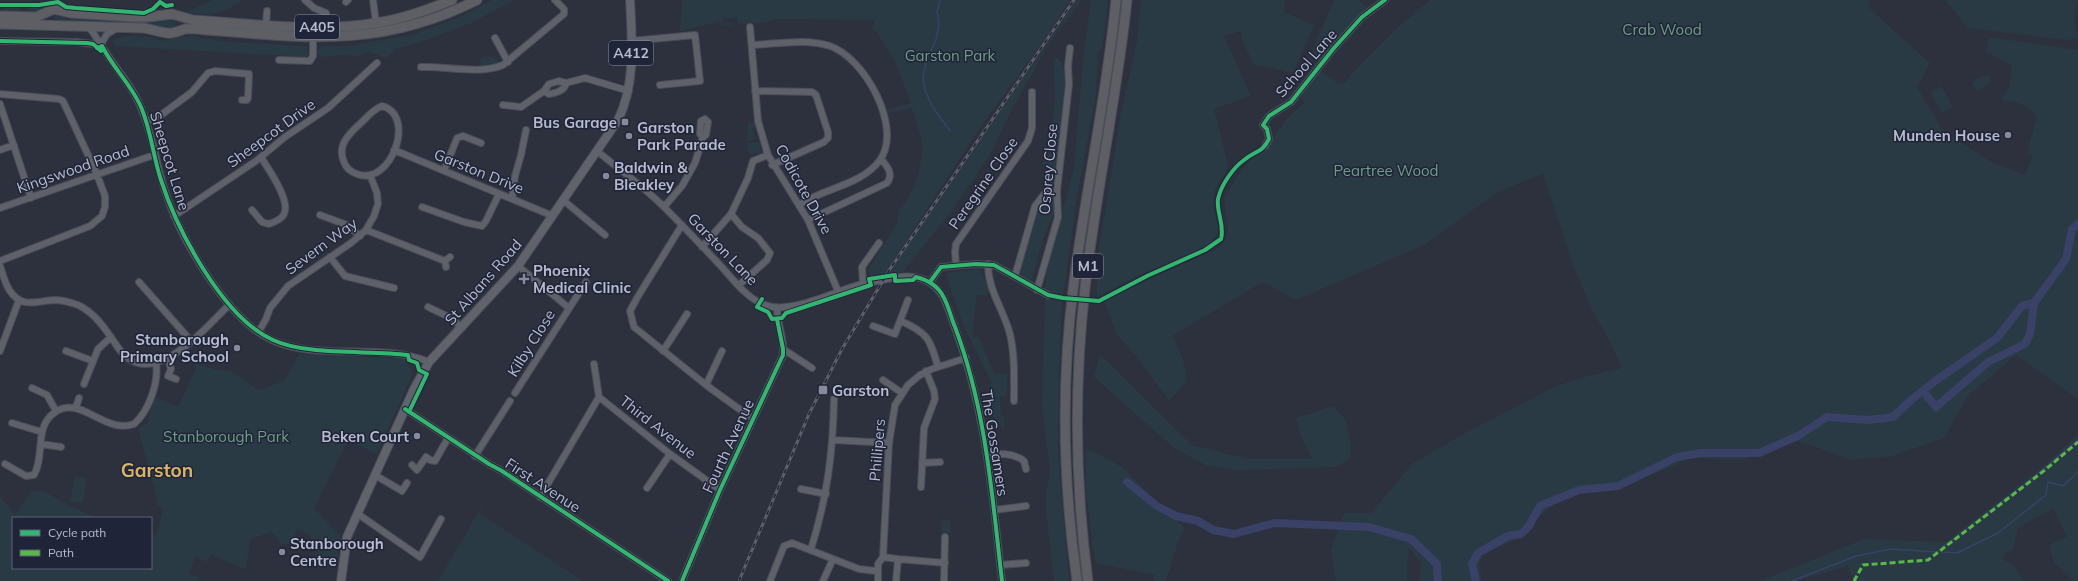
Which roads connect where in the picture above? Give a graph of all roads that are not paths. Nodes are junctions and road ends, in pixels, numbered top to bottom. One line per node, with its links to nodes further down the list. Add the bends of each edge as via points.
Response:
1 (305, 0): 20 (street, via 314,8 326,13)
2 (373, 0): 16 (street)
3 (452, 0): 16 (highway, A405, via 403,18)
4 (477, 0): 23 (highway, A405, via 432,19 395,30 354,37)
5 (555, 0): 32 (street, via 564,9 564,14)
6 (630, 0): 25 (main road, St Albans Road / A412)
7 (1116, 0): 190 (highway, M1, via 1074,283 1068,343 1067,462)
8 (1127, 0): 191 (highway, M1, via 1121,59 1090,248 1080,346 1077,448)
9 (1385, 0): 50 (street, School Lane, via 1362,17 1292,102 1269,116 1263,125 1269,138)
10 (51, 7): 12 (highway, A405, via 36,16); 13 (highway, A405, via 71,13 148,18 172,14); 17 (highway, via 49,18)
11 (267, 11): 15 (street)
12 (0, 16)
13 (178, 16): 15 (highway, A405, via 193,20); 22 (highway)
14 (0, 24): 17 (highway, A405)
15 (266, 24): 20 (highway, A405)
16 (376, 24): 20 (highway, A405)
17 (56, 26): 18 (highway, A405)
18 (88, 26): 19 (highway, A405); 28 (street, Sheepcot Lane)
19 (118, 27): 22 (highway, A405, via 153,29 166,33); 28 (street, via 107,34)
20 (328, 27)
21 (750, 27): 29 (street, Codicote Drive)
22 (179, 31): 23 (highway, A405, via 191,28)
23 (313, 38): 31 (street, via 313,56 310,61)
24 (495, 38): 32 (street)
25 (631, 40): 36 (street, via 695,35 700,81); 38 (main road, St Albans Road / A412)
26 (0, 41): 27 (street)
27 (93, 44)
28 (101, 44): 45 (street, Sheepcot Lane, via 132,90)
29 (752, 45): 39 (street, Codicote Drive); 57 (street, via 816,44 838,49 853,61 871,82 882,109 886,136)
30 (1070, 48): 98 (street, Osprey Close, via 1069,84 1057,191 1058,217)
31 (279, 60)
32 (508, 62): 34 (street, via 497,67 481,69)
33 (377, 63): 56 (street, Sheepcot Drive, via 328,108)
34 (421, 67)
35 (566, 83): 37 (street, via 559,81 549,84); 37 (street, via 563,90 558,92 549,94); 38 (street, via 585,78)
36 (660, 85)
37 (544, 91): 44 (street, via 521,107)
38 (629, 91): 53 (main road, St Albans Road / A412, via 626,105)
39 (755, 91): 55 (street, Codicote Drive, via 760,132); 58 (street, via 812,92 816,96 828,132 828,138 824,142)
40 (1032, 92): 87 (street, Peregrine Close, via 1030,135 956,244)
41 (0, 94): 60 (street, via 63,101)
42 (246, 102): 45 (street, via 249,72 212,72 192,92 157,118)
43 (0, 104): 49 (street)
44 (503, 104)
45 (146, 121): 54 (street, Sheepcot Lane)
46 (526, 130): 65 (street)
47 (703, 137): 69 (street, via 691,171)
48 (481, 143): 59 (street, via 462,136 457,138)
49 (14, 145): 51 (street); 64 (street)
50 (1265, 146)
51 (0, 150)
52 (394, 150): 59 (street, Garston Drive); 61 (street, via 383,168); 61 (street, via 399,131 398,122 389,110 382,106 346,137 341,150 344,164 350,171)
53 (597, 151): 66 (main road, St Albans Road / A412); 69 (street, Garston Lane)
54 (154, 155): 60 (street, Kingswood Road); 73 (street, Sheepcot Lane)
55 (768, 155): 58 (street, Codicote Drive); 72 (street, via 753,161)
56 (261, 157): 71 (street, via 282,193 285,212 281,218 265,224); 73 (street, Sheepcot Drive)
57 (881, 159): 67 (street, via 865,174); 75 (street, via 890,171 887,183)
58 (772, 165): 67 (street, Codicote Drive)
59 (444, 171): 63 (street, Garston Drive)
60 (97, 174): 64 (street, Kingswood Road); 84 (street, via 106,202 102,216 95,223)
61 (370, 175): 78 (street, Severn Way, via 378,204)
62 (1046, 192): 90 (street, via 1035,206)
63 (499, 194): 65 (street, Garston Drive); 68 (street, via 482,226)
64 (31, 198): 70 (street, Kingswood Road)
65 (512, 199): 74 (street, Garston Drive)
66 (563, 200): 74 (main road, St Albans Road / A412); 79 (street)
67 (799, 205): 75 (street, Codicote Drive)
68 (422, 207)
69 (664, 207): 77 (street, Garston Lane)
70 (0, 208)
71 (252, 210)
72 (731, 214): 82 (street); 95 (street, via 742,227 758,238 770,253 767,260)
73 (174, 216): 104 (street, Sheepcot Lane, via 198,261)
74 (553, 216): 89 (main road, St Albans Road / A412)
75 (808, 220): 99 (street, Codicote Drive)
76 (322, 224): 80 (street, via 322,216 347,225)
77 (682, 225): 82 (street, Garston Lane); 119 (street, via 630,311 634,327)
78 (366, 230): 80 (street, Severn Way); 85 (street)
79 (605, 235)
80 (360, 236): 83 (street, Severn Way)
81 (879, 243): 94 (street, via 862,267)
82 (702, 247): 95 (street, Garston Lane)
83 (330, 257): 96 (street, via 344,276); 112 (street, Severn Way, via 288,286 270,308)
84 (0, 261)
85 (447, 262)
86 (988, 264): 87 (street); 90 (street); 140 (street, via 989,284 1003,312 1014,352)
87 (956, 265): 93 (street, via 942,268)
88 (0, 266): 102 (street, via 9,289)
89 (518, 266): 106 (street, Kilby Close); 111 (main road, St Albans Road / A412)
90 (1015, 276): 98 (street)
91 (140, 282): 114 (street)
92 (586, 282): 106 (street, Kilby Close)
93 (930, 282): 94 (street, via 904,276); 121 (street, The Gossamers, via 944,298)
94 (863, 284): 99 (street)
95 (738, 285): 107 (street, Garston Lane, via 754,300)
96 (385, 286): 97 (street); 100 (street)
97 (394, 288)
98 (1037, 290): 101 (street)
99 (838, 291): 107 (street, via 789,308)
100 (383, 293)
101 (1048, 295)
102 (19, 300): 113 (street, via 32,304 53,300 77,305 93,316); 116 (street)
103 (908, 300): 109 (street)
104 (229, 305): 112 (street, Sheepcot Lane); 114 (street)
105 (428, 307): 111 (street, via 450,318)
106 (569, 308): 134 (street, Kilby Close)
107 (777, 309): 115 (street, via 778,327)
108 (687, 314): 119 (street)
109 (901, 322): 110 (street, via 895,334); 126 (street, via 923,332 931,342)
110 (873, 326)
111 (462, 328): 123 (main road, St Albans Road / A412)
112 (258, 331): 123 (street, Sheepcot Lane, via 273,340 300,348 402,354)
113 (111, 337): 122 (street, via 98,349); 124 (street, via 130,359 143,364)
114 (191, 341): 120 (street)
115 (784, 349): 127 (street); 144 (street, Fourth Avenue)
116 (0, 351)
117 (66, 351): 122 (street)
118 (722, 351): 132 (street)
119 (664, 352): 132 (street)
120 (168, 358): 124 (street); 129 (street, via 171,369 168,376)
121 (966, 358): 126 (street, Phillipers); 153 (street, The Gossamers)
122 (93, 361): 131 (street)
123 (429, 362): 142 (main road, St Albans Road / A412)
124 (156, 363): 141 (street, via 156,381 144,411 134,424 118,426)
125 (594, 364): 136 (street)
126 (938, 367): 128 (street, Phillipers)
127 (812, 368)
128 (926, 371): 135 (street, Phillipers, via 914,379); 156 (street, via 934,391 934,399 924,428)
129 (176, 379)
130 (883, 380): 135 (street)
131 (84, 384)
132 (706, 385): 144 (street)
133 (32, 388): 143 (street, via 47,395)
134 (515, 393)
135 (902, 393): 149 (street, Phillipers, via 896,405)
136 (599, 397): 152 (street, Third Avenue); 167 (street)
137 (79, 398): 141 (street)
138 (834, 400): 148 (street)
139 (510, 401): 154 (street)
140 (1014, 401)
141 (76, 407): 143 (street)
142 (405, 409): 147 (street, First Avenue); 160 (main road, St Albans Road / A412)
143 (56, 411): 146 (street, via 46,422)
144 (753, 419): 165 (street, Fourth Avenue)
145 (12, 423): 146 (street)
146 (42, 432): 150 (street)
147 (448, 438): 154 (street, First Avenue); 158 (street, via 435,461 426,457 417,470)
148 (833, 440): 149 (street); 166 (street)
149 (889, 443): 174 (street, Phillipers)
150 (41, 444): 151 (street); 157 (street, via 36,470 32,476 26,476)
151 (61, 447)
152 (670, 454): 163 (street); 165 (street, Third Avenue)
153 (988, 455): 159 (street, The Gossamers, via 1014,456 1024,460); 169 (street, The Gossamers)
154 (475, 456): 167 (street, First Avenue)
155 (940, 462): 156 (street)
156 (922, 463): 162 (street)
157 (5, 464)
158 (412, 465)
159 (1026, 469)
160 (375, 475): 161 (street, via 402,491); 170 (main road, St Albans Road / A412)
161 (407, 484)
162 (921, 487)
163 (647, 488)
164 (801, 489): 166 (street)
165 (720, 490): 183 (street, Fourth Avenue)
166 (826, 494): 173 (street)
167 (540, 497): 182 (street, First Avenue)
168 (1026, 506): 169 (street, The Gossamers)
169 (994, 510): 179 (street, The Gossamers)
170 (358, 514): 171 (street, via 420,557); 181 (main road, St Albans Road / A412, via 346,542)
171 (442, 519)
172 (945, 537): 177 (street)
173 (811, 550): 175 (street); 184 (street, via 795,543 786,544)
174 (884, 556): 176 (street); 180 (street, Phillipers)
175 (833, 559): 180 (street, via 859,569); 185 (street)
176 (898, 559): 177 (street); 187 (street)
177 (945, 563): 188 (street)
178 (1026, 563): 179 (street)
179 (1000, 565): 189 (street, The Gossamers)
180 (876, 571): 186 (street)
181 (341, 581)
182 (668, 581)
183 (682, 581)
184 (770, 581)
185 (824, 581)
186 (878, 581)
187 (896, 581)
188 (944, 581)
189 (1002, 581)
190 (1077, 581)
191 (1088, 581)

